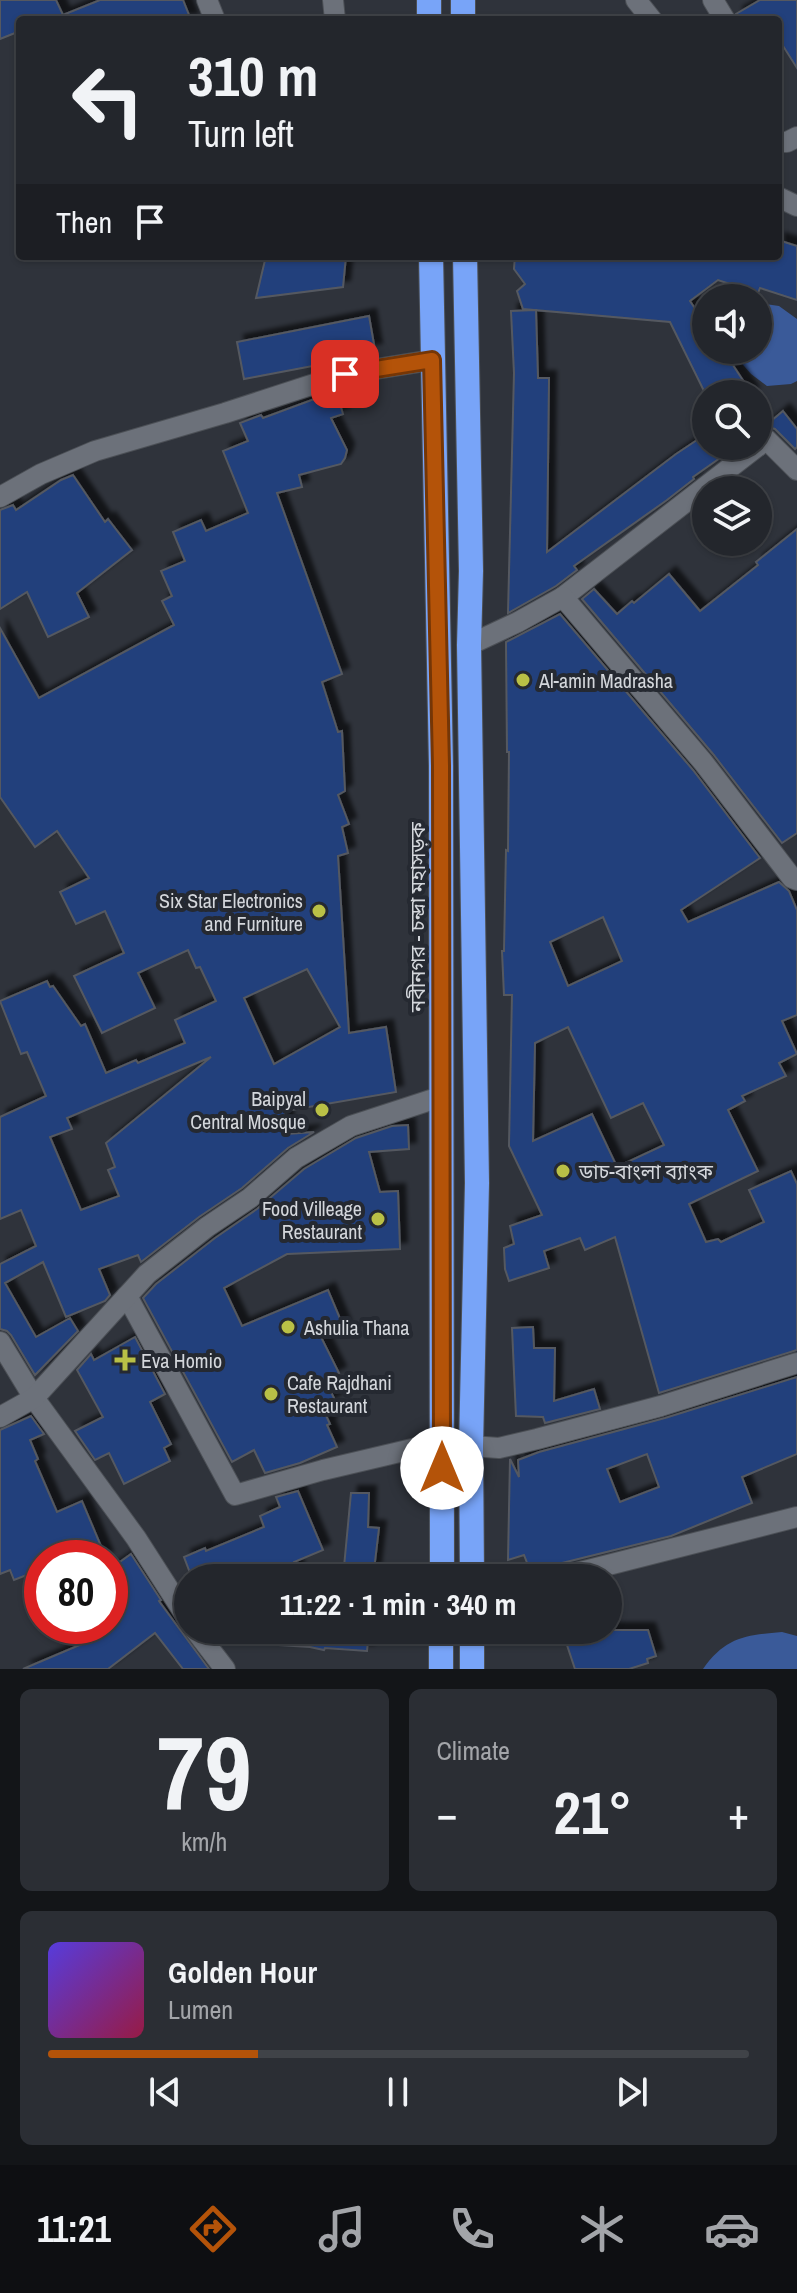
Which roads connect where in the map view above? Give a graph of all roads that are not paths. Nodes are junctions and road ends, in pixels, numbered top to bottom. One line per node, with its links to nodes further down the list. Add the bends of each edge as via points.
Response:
1 (431, 260): 3 (highway, নবীনগর - চন্দ্রা মহাসড়ক)
2 (465, 260): 9 (highway)
3 (432, 360): 7 (street, via 345,374 95,451); 11 (highway, নবীনগর - চন্দ্রা মহাসড়ক, via 441,766)
4 (772, 445): 6 (street)
5 (740, 460): 8 (street)
6 (797, 470)
7 (0, 497)
8 (563, 597): 9 (street); 10 (street)
9 (469, 645): 18 (highway, via 477,1183)
10 (797, 880)
11 (440, 1097): 12 (street, via 351,1126 296,1158 147,1274); 17 (highway, নবীনগর - চন্দ্রা মহাসড়ক)
12 (127, 1296): 15 (street); 17 (street, via 235,1495)
13 (0, 1342): 15 (street)
14 (797, 1363): 18 (street, via 524,1442 499,1448)
15 (34, 1398): 16 (street); 23 (street)
16 (0, 1417)
17 (442, 1442): 20 (highway, নবীনগর - চন্দ্রা মহাসড়ক)
18 (471, 1446): 21 (highway)
19 (797, 1517): 22 (street)
20 (442, 1564)
21 (472, 1564)
22 (612, 1564)
23 (174, 1597)
24 (206, 1644): 27 (street)
25 (441, 1644): 28 (highway)
26 (472, 1644): 29 (highway)
27 (225, 1669)
28 (441, 1669)
29 (472, 1669)

